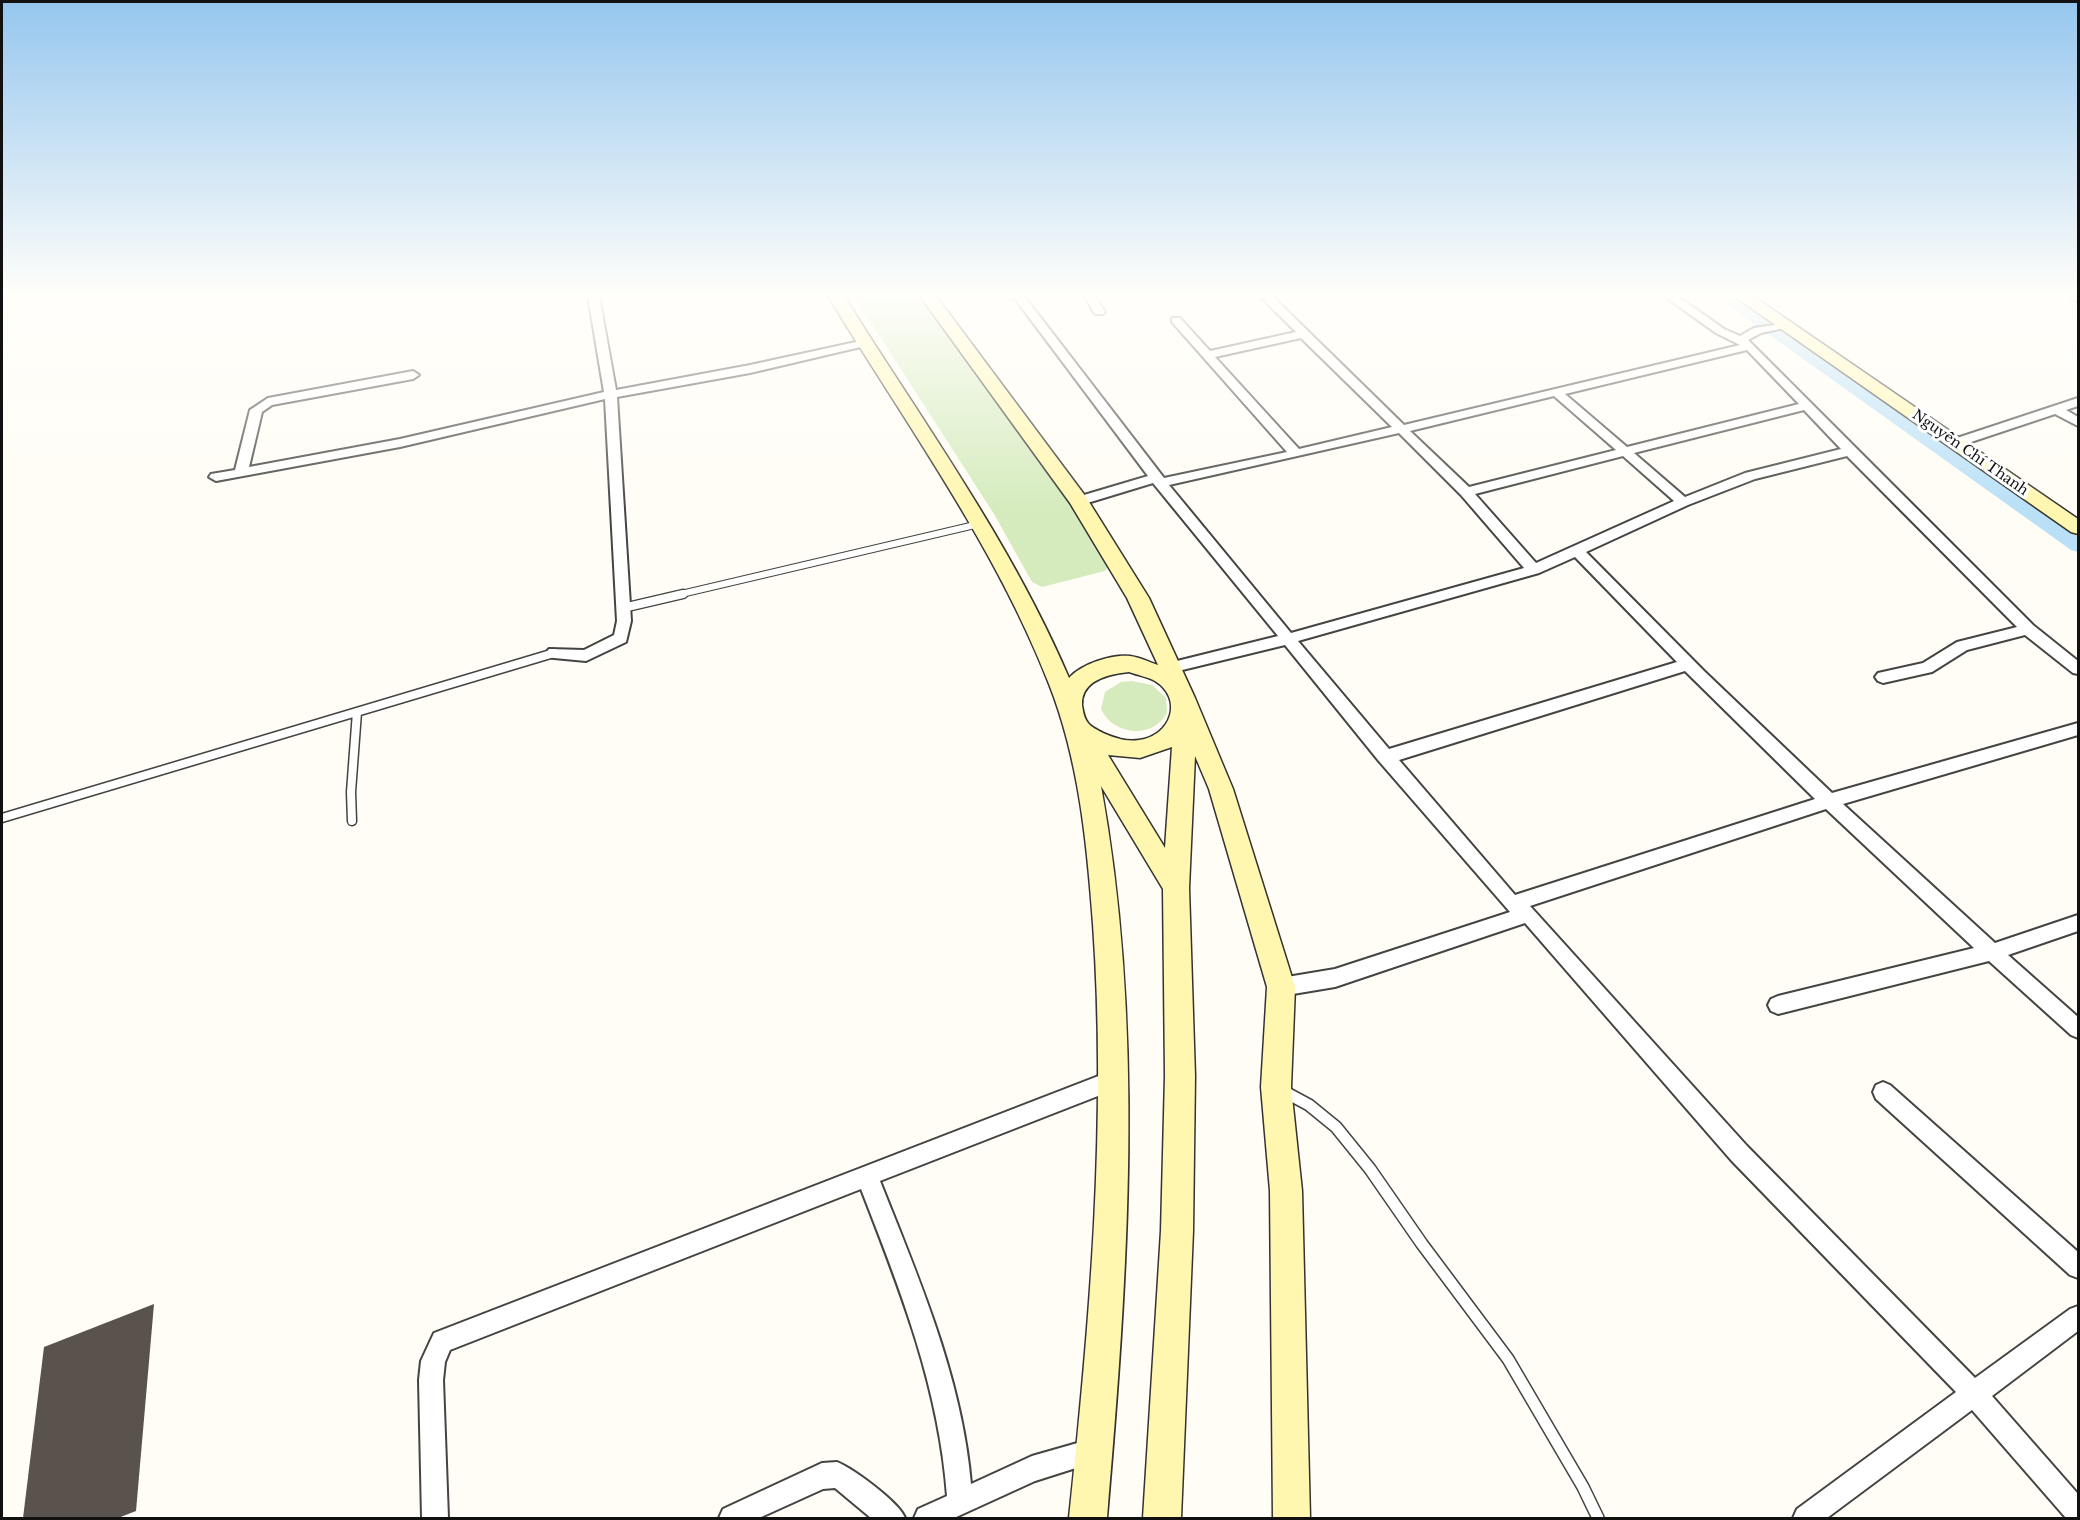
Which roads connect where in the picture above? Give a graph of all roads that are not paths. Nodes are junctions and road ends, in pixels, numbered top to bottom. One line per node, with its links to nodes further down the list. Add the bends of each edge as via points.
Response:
1 (606, 367): 13 (street)
2 (759, 367): 13 (street)
3 (880, 367): 29 (street)
4 (980, 367): 27 (street)
5 (1068, 367): 25 (street)
6 (1219, 367): 22 (street)
7 (1337, 367): 18 (street)
8 (1653, 367): 12 (street)
9 (1768, 367): 15 (street)
10 (1845, 367): 19 (street, Nguyễn Chí Thanh)
11 (413, 375): 23 (street, via 261,405 256,410)
12 (1556, 392): 18 (street); 21 (street)
13 (611, 395): 23 (street, via 400,443); 33 (street)
14 (2079, 402): 16 (street)
15 (1806, 406): 20 (street); 21 (street)
16 (2055, 409): 17 (street); 19 (street)
17 (2079, 422)
18 (1402, 429): 22 (street); 26 (street)
19 (1955, 443): 30 (street, Nguyễn Chí Thanh)
20 (1850, 451): 28 (street, via 1750,476); 34 (street)
21 (1625, 452): 26 (street); 28 (street)
22 (1296, 454): 25 (street)
23 (241, 472): 24 (street)
24 (216, 477)
25 (1158, 480): 27 (street); 35 (street)
26 (1466, 492): 32 (street)
27 (1079, 501): 38 (street, via 1138,597)
28 (1683, 502): 31 (street)
29 (979, 524): 33 (lane); 43 (street, via 1033,620)
30 (2079, 528)
31 (1577, 551): 32 (street); 37 (street)
32 (1534, 570): 35 (street)
33 (623, 608): 36 (street, via 621,638 586,656)
34 (2028, 629): 39 (street); 40 (street, via 1962,645 1927,668)
35 (1288, 639): 38 (street); 45 (street)
36 (554, 653): 42 (lane)
37 (1689, 664): 45 (street); 46 (street)
38 (1170, 668): 41 (street)
39 (2079, 669)
40 (1883, 677)
41 (1185, 705): 43 (street, via 1181,726 1170,738 1134,750 1105,745); 43 (street, via 1177,685 1164,674 1139,665 1112,665 1095,670 1073,690 1069,704); 49 (street); 53 (street, via 1221,789)
42 (357, 712): 47 (lane); 48 (lane)
43 (1077, 725): 49 (street); 56 (street, via 1101,868 1112,976)
44 (2079, 729): 46 (street)
45 (1384, 756): 50 (street)
46 (1829, 801): 50 (street); 52 (street)
47 (2, 818)
48 (352, 821)
49 (1176, 888): 71 (street, via 1180,1076 1177,1219)
50 (1520, 909): 53 (street, via 1335,978); 62 (street, via 1739,1153)
51 (2079, 923): 52 (street)
52 (1991, 952): 54 (street); 55 (street)
53 (1281, 987): 57 (street)
54 (1778, 1005)
55 (2079, 1029)
56 (1114, 1080): 59 (street); 63 (street, via 1111,1200)
57 (1276, 1087): 72 (street, via 1286,1191); 73 (lane, via 1309,1105 1336,1127 1370,1169 1508,1359)
58 (1883, 1092): 60 (street)
59 (867, 1175): 64 (street, via 944,1386); 66 (street, via 442,1341 433,1361 431,1380)
60 (2079, 1267)
61 (2079, 1317): 62 (street)
62 (1974, 1394): 65 (street); 74 (street)
63 (1095, 1450): 64 (street, via 1032,1469); 70 (street)
64 (960, 1503): 69 (street)
65 (2079, 1513)
66 (435, 1518)
67 (732, 1518): 68 (street, via 822,1476 837,1475)
68 (892, 1518)
69 (927, 1518)
70 (1088, 1518)
71 (1162, 1518)
72 (1292, 1518)
73 (1598, 1518)
74 (1806, 1518)

